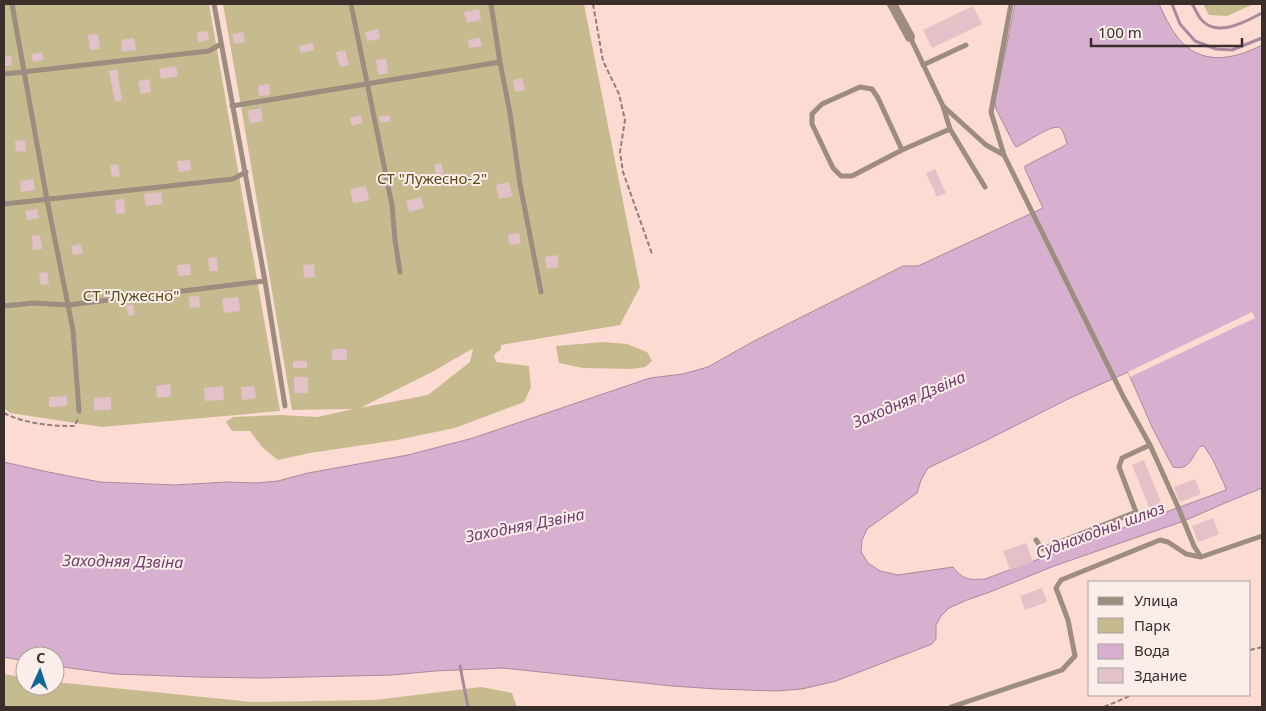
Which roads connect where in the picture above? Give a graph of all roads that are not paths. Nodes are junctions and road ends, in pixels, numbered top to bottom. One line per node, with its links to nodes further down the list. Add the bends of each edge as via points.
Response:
1 (12, 4): 12 (lane)
2 (214, 4): 8 (lane)
3 (351, 4): 14 (lane)
4 (491, 4): 10 (lane)
5 (892, 4): 7 (street)
6 (1011, 4): 19 (lane, via 991,112)
7 (910, 37): 11 (lane)
8 (221, 44): 12 (lane, via 209,51); 15 (lane)
9 (966, 45): 11 (lane)
10 (500, 62): 14 (lane); 26 (lane)
11 (924, 65): 16 (lane)
12 (25, 72): 13 (lane); 22 (lane)
13 (4, 74)
14 (368, 84): 15 (lane); 24 (lane, via 392,205)
15 (232, 106): 20 (lane)
16 (943, 106): 17 (lane); 19 (lane, via 986,145)
17 (950, 129): 18 (lane); 21 (lane)
18 (902, 150): 18 (lane, via 872,89 860,87 822,104 812,114 812,124 833,168 841,176 852,176)
19 (1004, 155): 31 (lane)
20 (246, 172): 22 (lane, via 234,179); 25 (lane)
21 (985, 187)
22 (47, 200): 23 (lane); 27 (lane)
23 (4, 204)
24 (400, 272)
25 (265, 281): 27 (lane); 29 (lane)
26 (541, 292)
27 (68, 305): 28 (lane, via 34,303); 30 (lane)
28 (4, 306)
29 (285, 406)
30 (79, 411)
31 (1150, 445): 33 (lane, via 1122,458 1119,468 1136,512 1042,548); 34 (lane)
32 (1262, 536): 34 (lane)
33 (1036, 540)
34 (1201, 557): 35 (lane, via 1186,554 1160,540 1060,580 1056,588 1068,620 1075,656 1062,670)
35 (952, 707)

